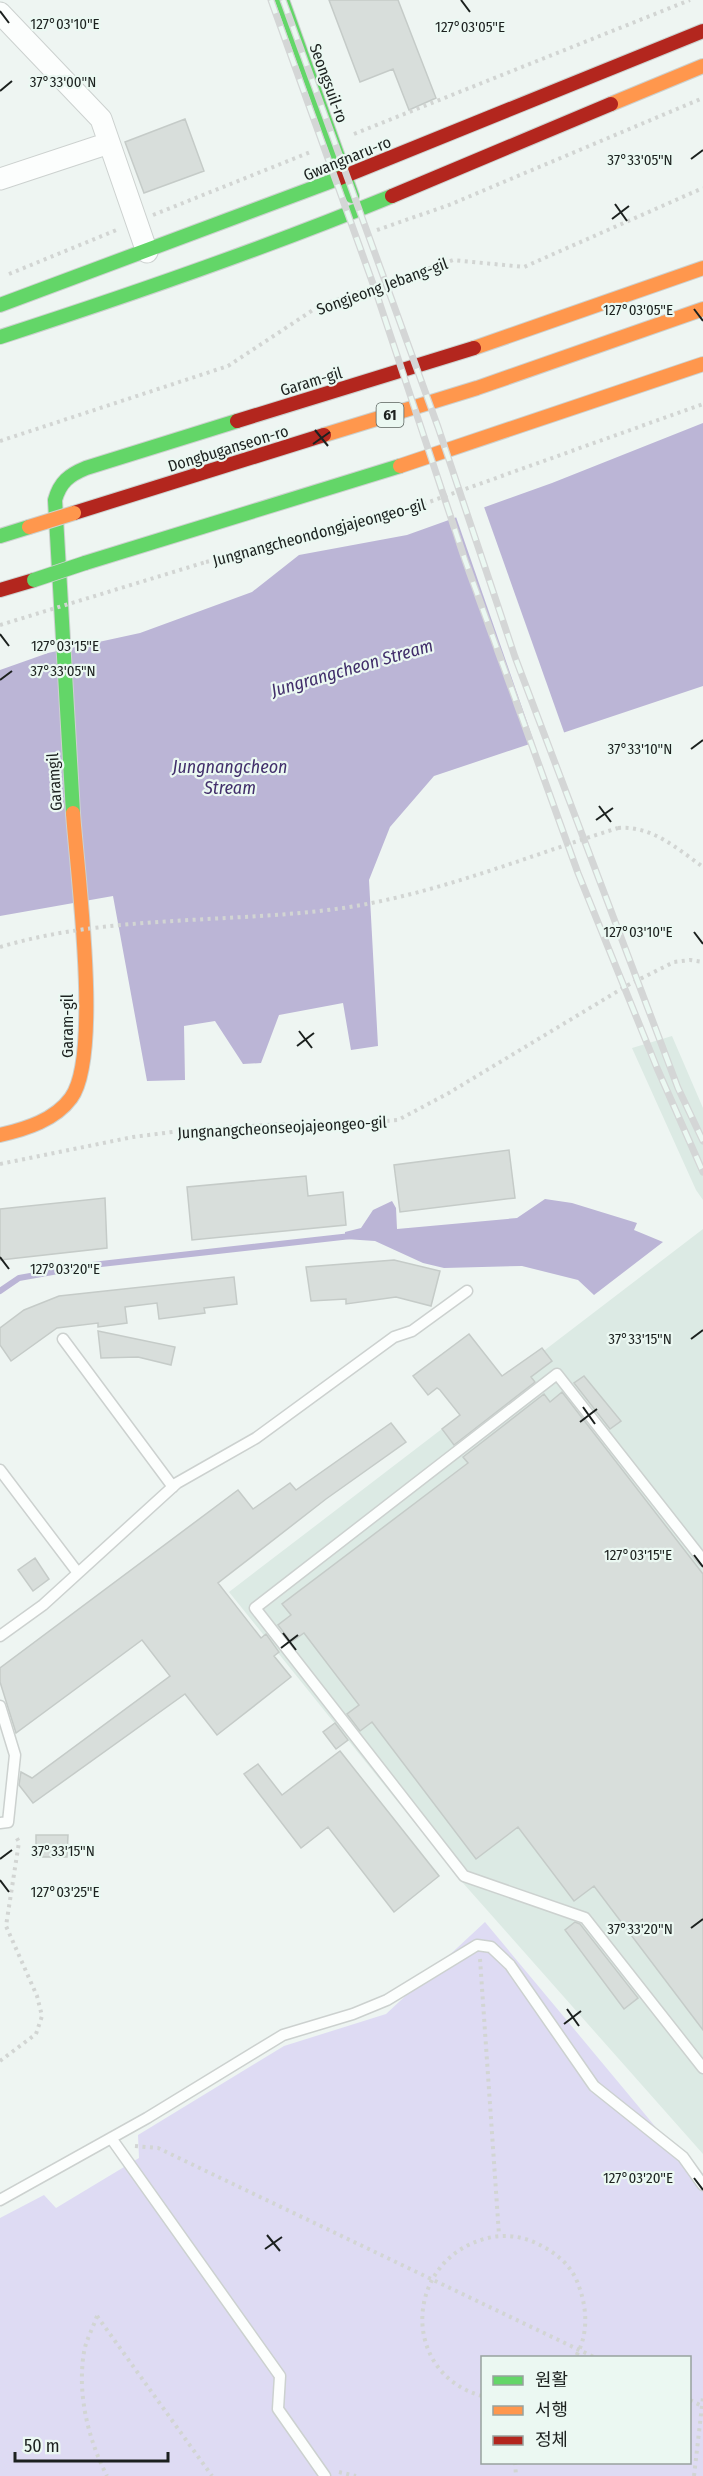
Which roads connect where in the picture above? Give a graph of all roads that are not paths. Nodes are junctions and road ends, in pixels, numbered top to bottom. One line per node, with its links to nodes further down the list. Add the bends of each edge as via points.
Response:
1 (282, 0): 6 (main road, Seongsuil-ro)
2 (0, 13): 5 (street, via 100,119)
3 (703, 31): 6 (main road, Gwangnaru-ro)
4 (703, 66): 8 (main road)
5 (109, 143): 7 (street); 9 (street)
6 (345, 177): 8 (main road, Seongsuil-ro); 9 (main road, Gwangnaru-ro)
7 (0, 179)
8 (357, 210): 13 (main road, via 149,289)
9 (147, 252): 11 (main road, Gwangnaru-ro)
10 (703, 268): 17 (main road, Garam-gil, via 500,340 70,474 59,484 55,500)
11 (0, 305)
12 (703, 309): 15 (main road, Dongbuganseon-ro / 61, bridge, via 477,388)
13 (0, 338)
14 (703, 364): 16 (main road, bridge, via 475,444)
15 (0, 536)
16 (0, 590)
17 (60, 620): 18 (main road, Garamgil)
18 (82, 942): 19 (main road, Garam-gil, via 86,1043 77,1089 56,1113 43,1121)
19 (0, 1135)
20 (467, 1291): 23 (lane, via 412,1331 394,1337 256,1438)
21 (63, 1339): 23 (lane)
22 (0, 1470): 25 (lane)
23 (173, 1486): 25 (lane)
24 (703, 1560): 29 (lane, via 557,1374 255,1608 464,1876 585,1918)
25 (78, 1573): 26 (lane)
26 (0, 1636)
27 (0, 1706): 28 (lane, via 15,1755)
28 (4, 1823)
29 (703, 2068)
30 (111, 2138): 31 (lane, via 283,2035 387,2000 477,1945 491,1947 510,1965 594,2086 682,2157); 32 (lane); 33 (lane, via 280,2376 278,2409)
31 (703, 2185)
32 (0, 2200)
33 (326, 2476)

